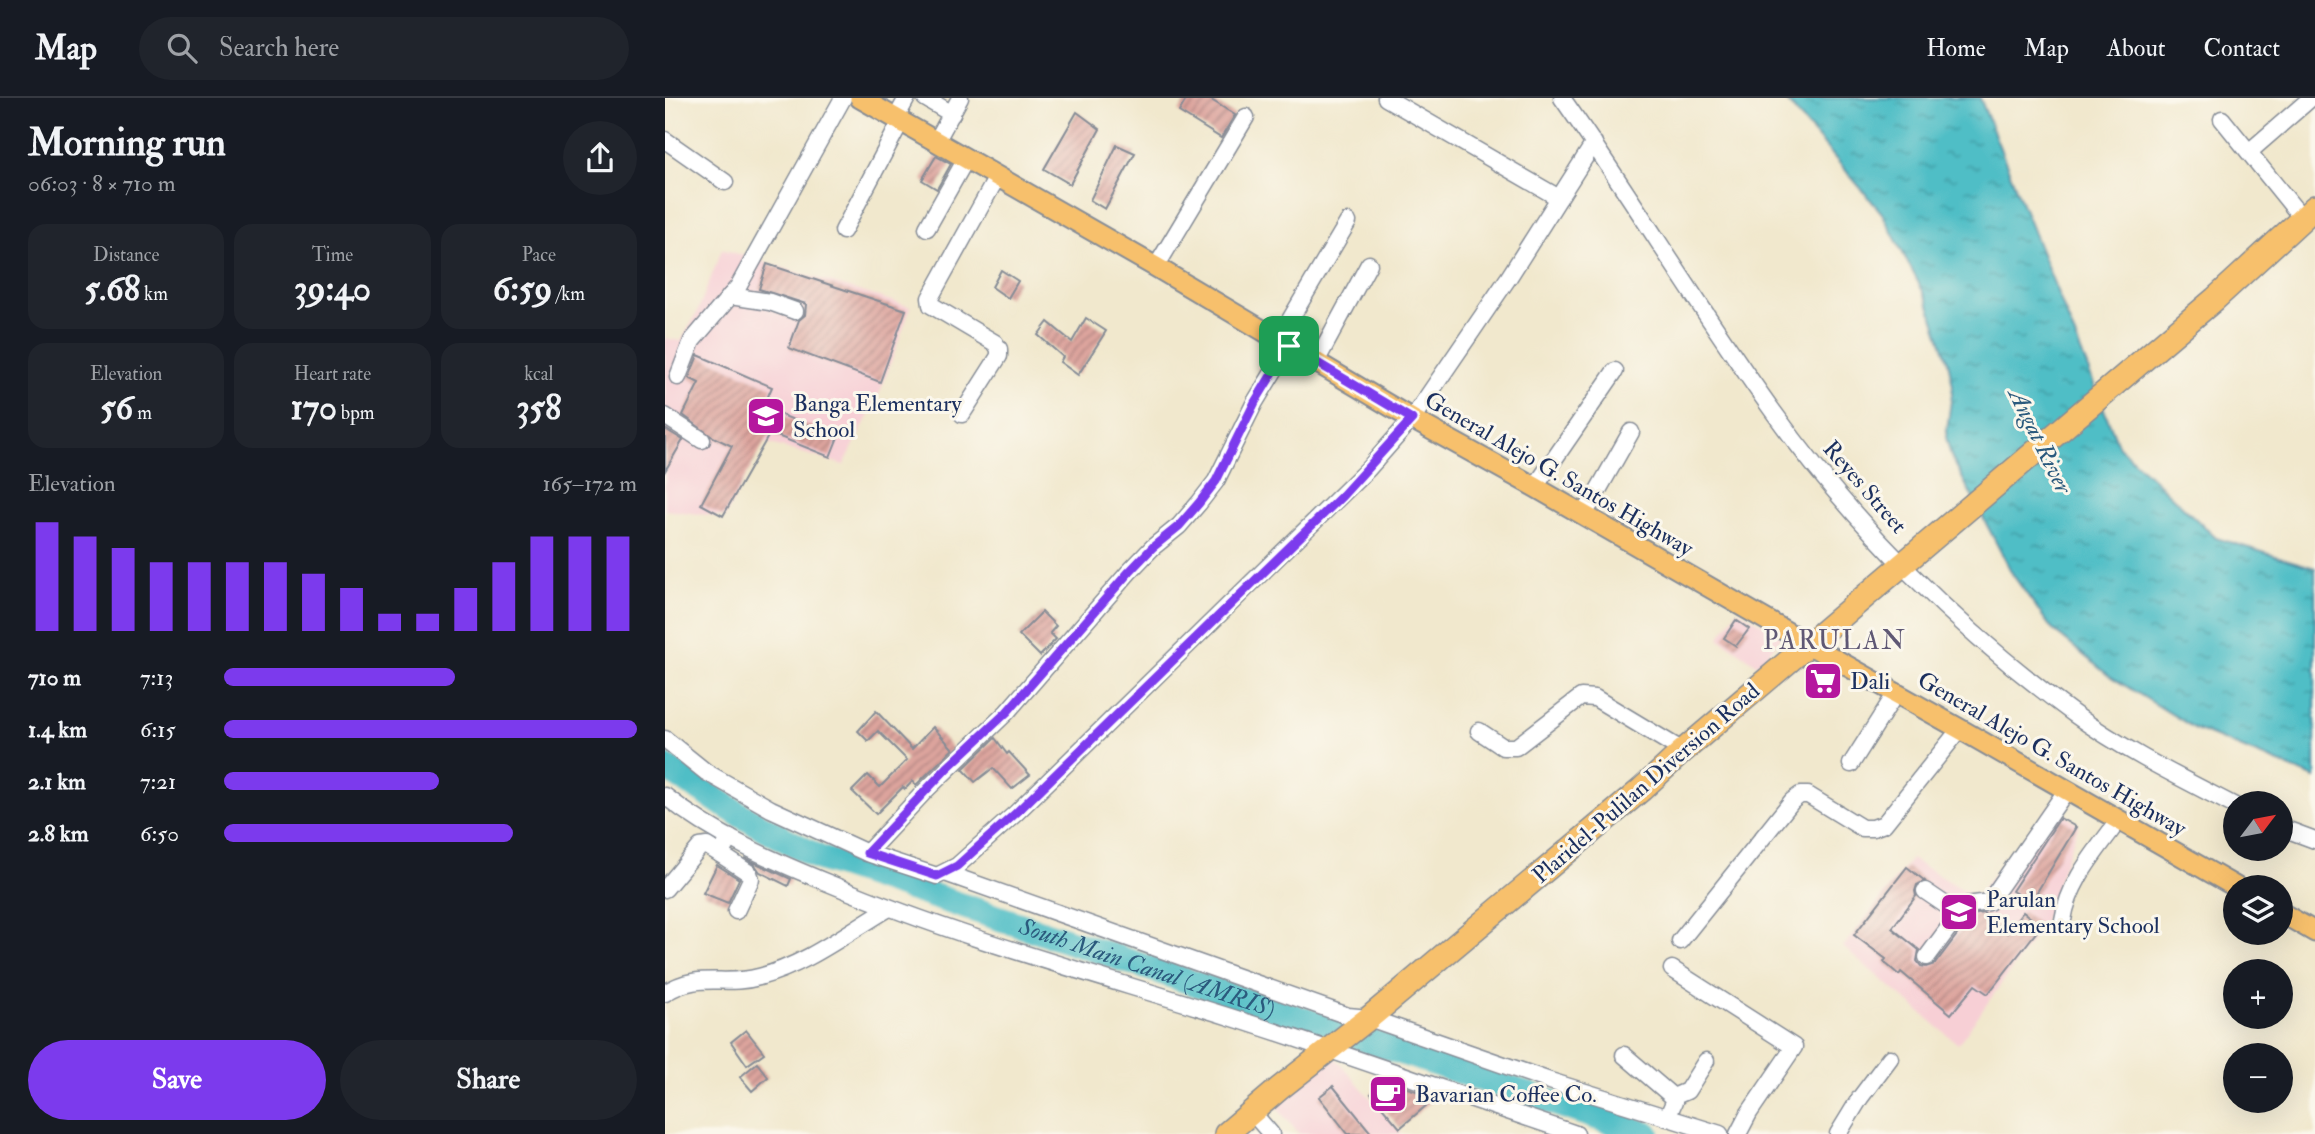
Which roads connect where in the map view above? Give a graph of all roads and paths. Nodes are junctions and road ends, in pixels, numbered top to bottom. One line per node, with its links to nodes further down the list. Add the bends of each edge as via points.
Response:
1 (843, 98): 27 (street)
2 (860, 98): 12 (main road, General Alejo G. Santos Highway)
3 (907, 98): 12 (street)
4 (925, 98): 9 (street)
5 (960, 98): 9 (street)
6 (1386, 98): 20 (street)
7 (1562, 98): 15 (street, Reyes Street)
8 (2311, 98): 16 (street)
9 (952, 114): 14 (street)
10 (1246, 117): 26 (street)
11 (2223, 119): 16 (street)
12 (899, 120): 14 (main road, General Alejo G. Santos Highway); 24 (street)
13 (665, 139): 19 (street)
14 (936, 142): 17 (main road, General Alejo G. Santos Highway)
15 (1594, 143): 20 (street); 40 (street, Reyes Street, via 1773,411)
16 (2249, 152): 21 (street)
17 (966, 159): 18 (main road, General Alejo G. Santos Highway); 23 (street)
18 (997, 177): 26 (main road, General Alejo G. Santos Highway); 33 (street, via 930,298 931,305 999,349)
19 (725, 182)
20 (1559, 198): 35 (street)
21 (2309, 212): 40 (highway, Plaridel-Pulilan Diversion Road, via 2215,299)
22 (1348, 222): 29 (street)
23 (927, 228)
24 (843, 230)
25 (1369, 264): 30 (street)
26 (1156, 267): 29 (main road, General Alejo G. Santos Highway)
27 (730, 296): 28 (street); 32 (street, via 692,341)
28 (795, 311)
29 (1283, 343): 30 (main road, General Alejo G. Santos Highway); 55 (street, via 1216,481 1199,503 1129,572 1007,712)
30 (1316, 362): 35 (main road, General Alejo G. Santos Highway)
31 (1615, 371): 38 (street)
32 (678, 377)
33 (962, 414)
34 (665, 416): 37 (street)
35 (1412, 419): 38 (main road, General Alejo G. Santos Highway); 57 (street, via 1359,478 1135,698 1016,813)
36 (1632, 432): 39 (street)
37 (702, 440)
38 (1535, 487): 39 (main road, General Alejo G. Santos Highway)
39 (1584, 515): 41 (main road, General Alejo G. Santos Highway)
40 (1903, 566): 41 (highway, Plaridel-Pulilan Diversion Road); 50 (street, Reyes Street, via 1985,645 2073,713)
41 (1808, 645): 42 (main road, General Alejo G. Santos Highway); 46 (highway, Plaridel-Pulilan Diversion Road)
42 (1896, 694): 43 (main road, General Alejo G. Santos Highway); 47 (street)
43 (1960, 729): 48 (main road, General Alejo G. Santos Highway); 67 (street, via 1884,824 1862,828 1808,795 1792,801)
44 (1479, 731): 46 (street, via 1503,747 1516,747 1581,697 1595,698)
45 (665, 739): 55 (street, via 733,789)
46 (1683, 751): 71 (highway, Plaridel-Pulilan Diversion Road)
47 (1851, 764)
48 (2066, 791): 51 (main road, General Alejo G. Santos Highway); 63 (street, via 1994,897 1982,905 1967,905)
49 (665, 796): 53 (street)
50 (2223, 800)
51 (2118, 821): 58 (main road, General Alejo G. Santos Highway); 65 (street, via 2078,877)
52 (2293, 832): 54 (street)
53 (730, 838): 56 (street); 61 (street)
54 (2315, 840)
55 (867, 853): 57 (street, via 937,876)
56 (720, 854): 59 (street, via 700,846); 62 (street, via 751,879)
57 (946, 873): 71 (street)
58 (2223, 880)
59 (665, 889)
60 (1925, 891): 63 (street)
61 (889, 908): 70 (street, via 777,971 749,980 700,979); 72 (street, via 1083,974)
62 (736, 911)
63 (1959, 914): 68 (street)
64 (2293, 919): 66 (main road)
65 (2063, 920)
66 (2315, 932)
67 (1680, 941)
68 (1927, 957)
69 (1672, 969): 83 (street, via 1794,1047)
70 (665, 993)
71 (1367, 1020): 72 (highway, Plaridel-Pulilan Diversion Road); 78 (street)
72 (1333, 1048): 77 (highway, Plaridel-Pulilan Diversion Road); 81 (street)
73 (1624, 1055): 76 (street)
74 (1890, 1058): 84 (street)
75 (1706, 1061): 76 (street, via 1687,1091)
76 (1673, 1097): 78 (street)
77 (1252, 1112): 79 (highway, Plaridel-Pulilan Diversion Road); 80 (street)
78 (1667, 1118): 82 (street)
79 (1226, 1134)
80 (1271, 1134)
81 (1576, 1134)
82 (1720, 1134)
83 (1738, 1134)
84 (1838, 1134)

